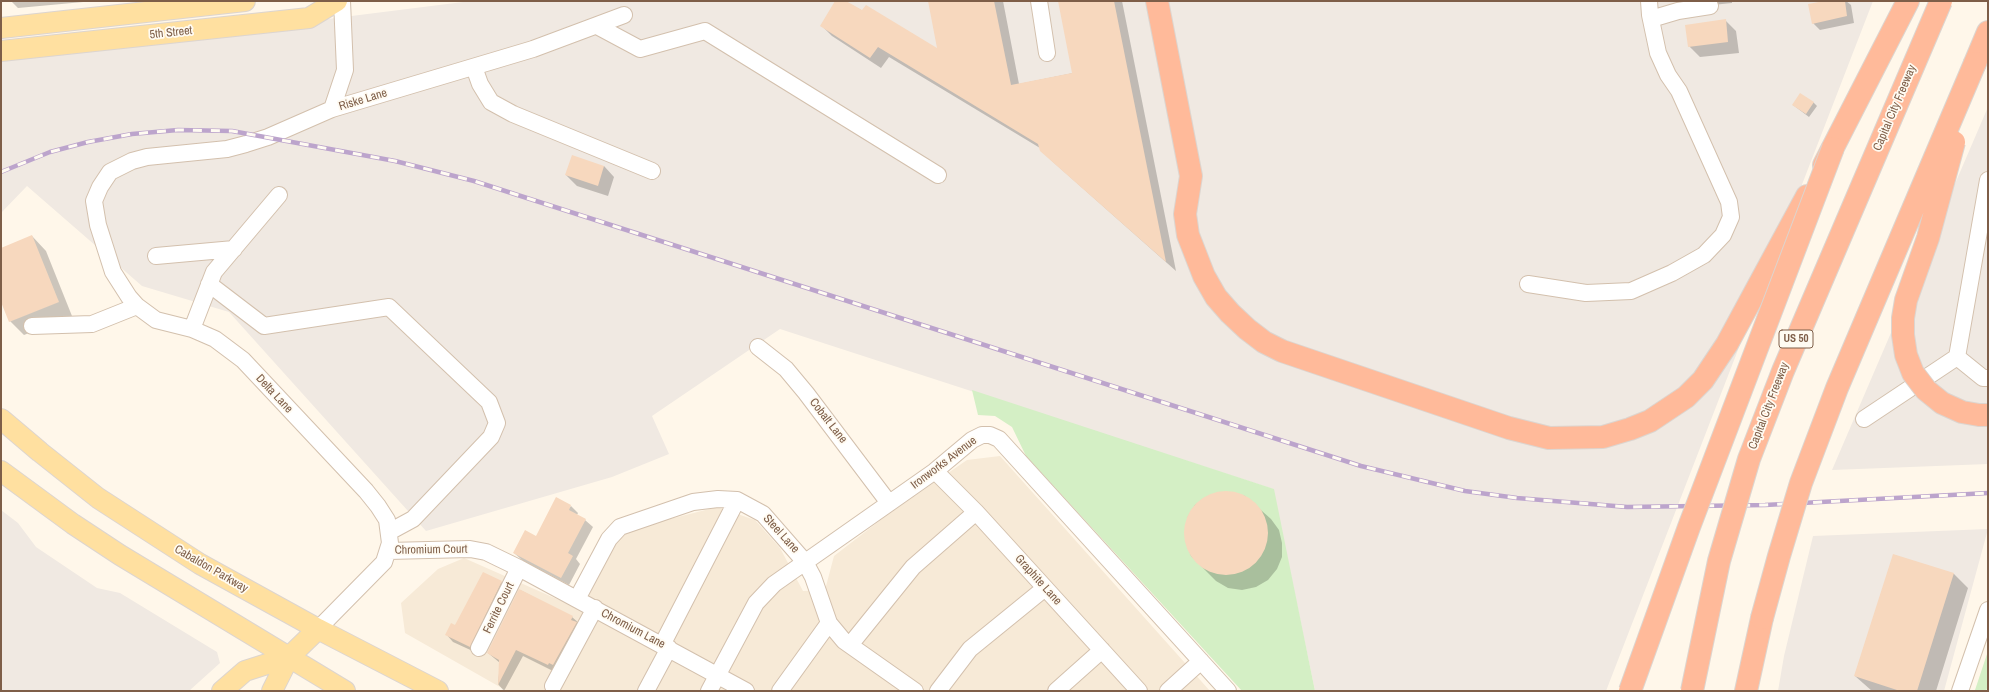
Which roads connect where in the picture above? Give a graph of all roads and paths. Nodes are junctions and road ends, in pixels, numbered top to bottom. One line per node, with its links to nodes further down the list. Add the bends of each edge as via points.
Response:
1 (245, 1): 13 (main road, 5th Street)
2 (337, 1): 15 (main road, 5th Street, via 309,18)
3 (342, 1): 19 (street, via 345,70)
4 (1039, 1): 16 (street)
5 (1157, 1): 20 (highway, bridge, via 1191,176 1185,214 1194,253 1216,297 1230,313 1264,342 1282,351 1509,428 1549,438 1603,437 1630,430 1669,410 1703,380 1727,344)
6 (1650, 1): 11 (street)
7 (1908, 1): 20 (highway)
8 (1941, 1): 78 (highway, Capital City Freeway / US 50, bridge, via 1782,371 1749,459 1718,561)
9 (1710, 6): 11 (street, via 1678,11)
10 (624, 15): 12 (street, Riske Lane)
11 (1651, 19): 29 (street, via 1658,53 1679,91 1729,202 1731,217 1723,235 1704,255 1631,291 1586,293)
12 (597, 26): 18 (street, Riske Lane); 22 (street, via 640,49 705,32)
13 (1, 28)
14 (1988, 32): 17 (highway)
15 (1, 50)
16 (1047, 53)
17 (1975, 63): 36 (highway, bridge, via 1928,238 1906,300 1903,336 1906,355 1913,373 1926,390 1942,403 1962,412); 52 (highway, bridge, via 1837,388 1802,483)
18 (474, 67): 19 (street, Riske Lane); 21 (street, via 490,102 513,114)
19 (332, 109): 23 (street, Riske Lane, via 246,144 132,161 110,172)
20 (1833, 148): 77 (highway, bridge, via 1689,527)
21 (652, 171)
22 (938, 175)
23 (105, 179): 30 (street, Delta Lane, via 94,201 98,225 113,272)
24 (1988, 180): 34 (street)
25 (279, 195): 26 (street)
26 (234, 249): 27 (street); 28 (street, via 214,272)
27 (156, 256)
28 (209, 284): 32 (street); 44 (street, via 264,326 389,307 489,402 497,423 491,437 413,519)
29 (1528, 284)
30 (137, 306): 31 (street, via 92,324); 32 (street, Delta Lane, via 156,320)
31 (32, 326)
32 (192, 329): 44 (street, Delta Lane, via 215,339 243,360 366,491 387,520)
33 (758, 347): 42 (street, Cobalt Lane, via 786,369)
34 (1957, 357): 35 (street, via 1983,378); 38 (street)
35 (1988, 378)
36 (1988, 414)
37 (1, 419): 54 (main road, Cabaldon Parkway, via 98,498 200,564)
38 (1864, 419)
39 (1, 470): 59 (main road, via 73,524 120,555)
40 (935, 471): 42 (street, Ironworks Avenue); 43 (street, Graphite Lane); 60 (street, Ironworks Avenue, via 976,437 990,435 999,439)
41 (737, 500): 46 (street, Steel Lane, via 763,514); 49 (street, Steel Lane, via 693,502 620,527 609,539); 56 (street)
42 (889, 503): 46 (street, Ironworks Avenue)
43 (976, 512): 48 (street, Graphite Lane); 55 (street, via 913,567)
44 (389, 532): 45 (street, Delta Lane)
45 (388, 551): 47 (street, Chromium Court, via 470,549 486,552); 54 (street, Delta Lane, via 384,562)
46 (805, 562): 53 (street, Steel Lane, via 813,577); 61 (street, Ironworks Avenue, via 774,584 756,603)
47 (519, 568): 49 (street, Chromium Lane); 57 (street, Ferrite Court)
48 (1045, 588): 58 (street, Graphite Lane); 72 (street, via 970,649)
49 (577, 599): 50 (street, Chromium Lane)
50 (595, 608): 56 (street, Chromium Lane); 62 (street)
51 (1988, 610): 81 (street)
52 (1762, 618): 79 (highway); 80 (highway)
53 (828, 623): 55 (street, Steel Lane); 70 (street)
54 (318, 629): 59 (main road); 66 (main road, Cabaldon Parkway)
55 (850, 645): 71 (street, Steel Lane)
56 (666, 646): 61 (street, Chromium Lane); 67 (street)
57 (479, 648)
58 (1102, 650): 73 (street); 74 (street, Graphite Lane)
59 (289, 656): 63 (main road, via 245,670); 64 (main road); 65 (main road)
60 (1200, 662): 75 (street); 76 (street, Ironworks Avenue)
61 (718, 675): 68 (street, Ironworks Avenue); 69 (street, Chromium Lane)
62 (554, 686)
63 (222, 691)
64 (272, 691)
65 (345, 691)
66 (438, 691)
67 (646, 691)
68 (709, 691)
69 (746, 691)
70 (780, 691)
71 (915, 691)
72 (938, 691)
73 (1056, 691)
74 (1139, 691)
75 (1168, 691)
76 (1228, 691)
77 (1630, 691)
78 (1692, 691)
79 (1746, 691)
80 (1758, 691)
81 (1960, 691)

